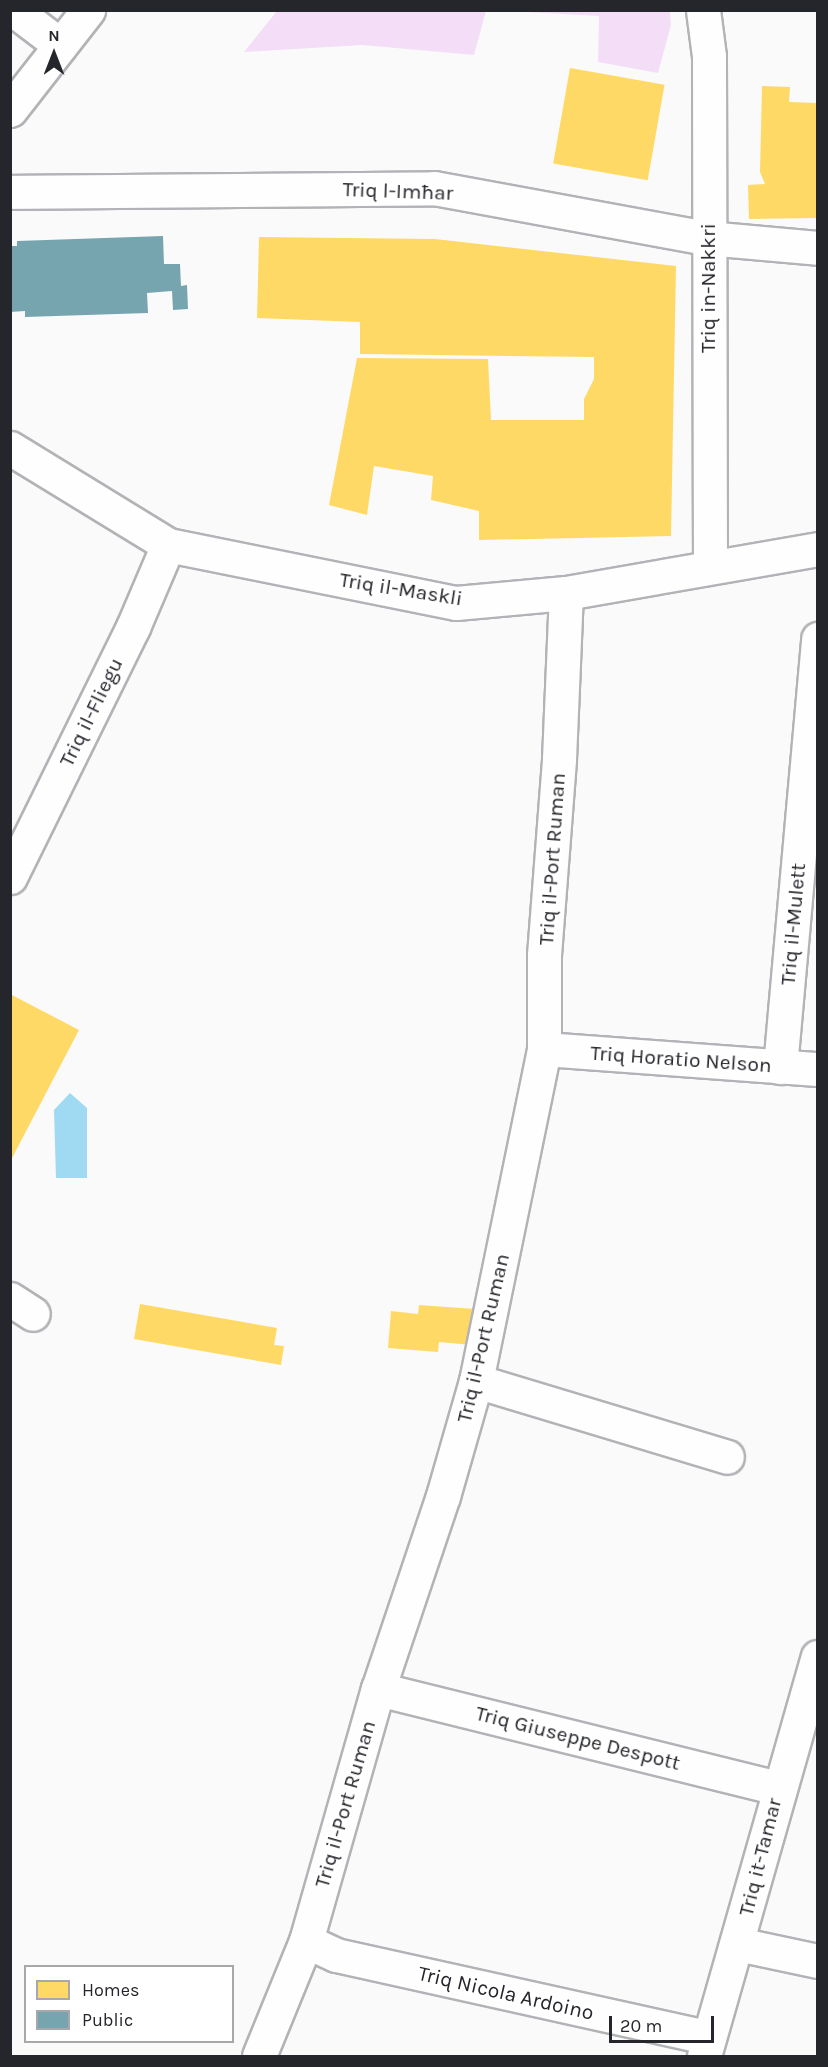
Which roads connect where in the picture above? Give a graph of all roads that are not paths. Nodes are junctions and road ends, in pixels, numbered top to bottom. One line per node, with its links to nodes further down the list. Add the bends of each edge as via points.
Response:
1 (14, 10): 4 (street)
2 (88, 10): 4 (street)
3 (703, 10): 7 (street, Triq in-Nakkri, via 709,56)
4 (60, 45): 5 (street)
5 (10, 110)
6 (10, 192): 7 (street, Triq l-Imħar, via 434,188)
7 (707, 238): 8 (street, Triq l-Imħar); 12 (street, Triq in-Nakkri)
8 (818, 248)
9 (10, 448): 10 (street, Triq il-Maskli)
10 (168, 545): 13 (street, Triq il-Maskli, via 456,603); 15 (street, Triq il-Fliegu, via 133,627)
11 (818, 549): 12 (street, Triq il-Maskli)
12 (710, 566): 13 (street, Triq il-Maskli)
13 (566, 593): 16 (street, Triq il-Port Ruman, via 559,759 544,956)
14 (818, 639): 17 (street, Triq il-Mulett)
15 (10, 878)
16 (544, 1049): 17 (street, Triq Horatio Nelson); 19 (street, Triq il-Port Ruman)
17 (780, 1067): 18 (street, Triq Horatio Nelson)
18 (818, 1069)
19 (476, 1381): 20 (street); 22 (street, Triq il-Port Ruman, via 443,1496)
20 (728, 1457)
21 (818, 1657): 23 (street, Triq it-Tamar)
22 (378, 1689): 23 (street, Triq Giuseppe Despott); 24 (street, Triq il-Port Ruman)
23 (778, 1788): 25 (street, Triq it-Tamar)
24 (306, 1941): 27 (street, Triq Nicola Ardoino, via 336,1955); 28 (street, Triq il-Port Ruman)
25 (738, 1944): 26 (street); 27 (street, Triq it-Tamar)
26 (818, 1961)
27 (707, 2047)
28 (259, 2056)

